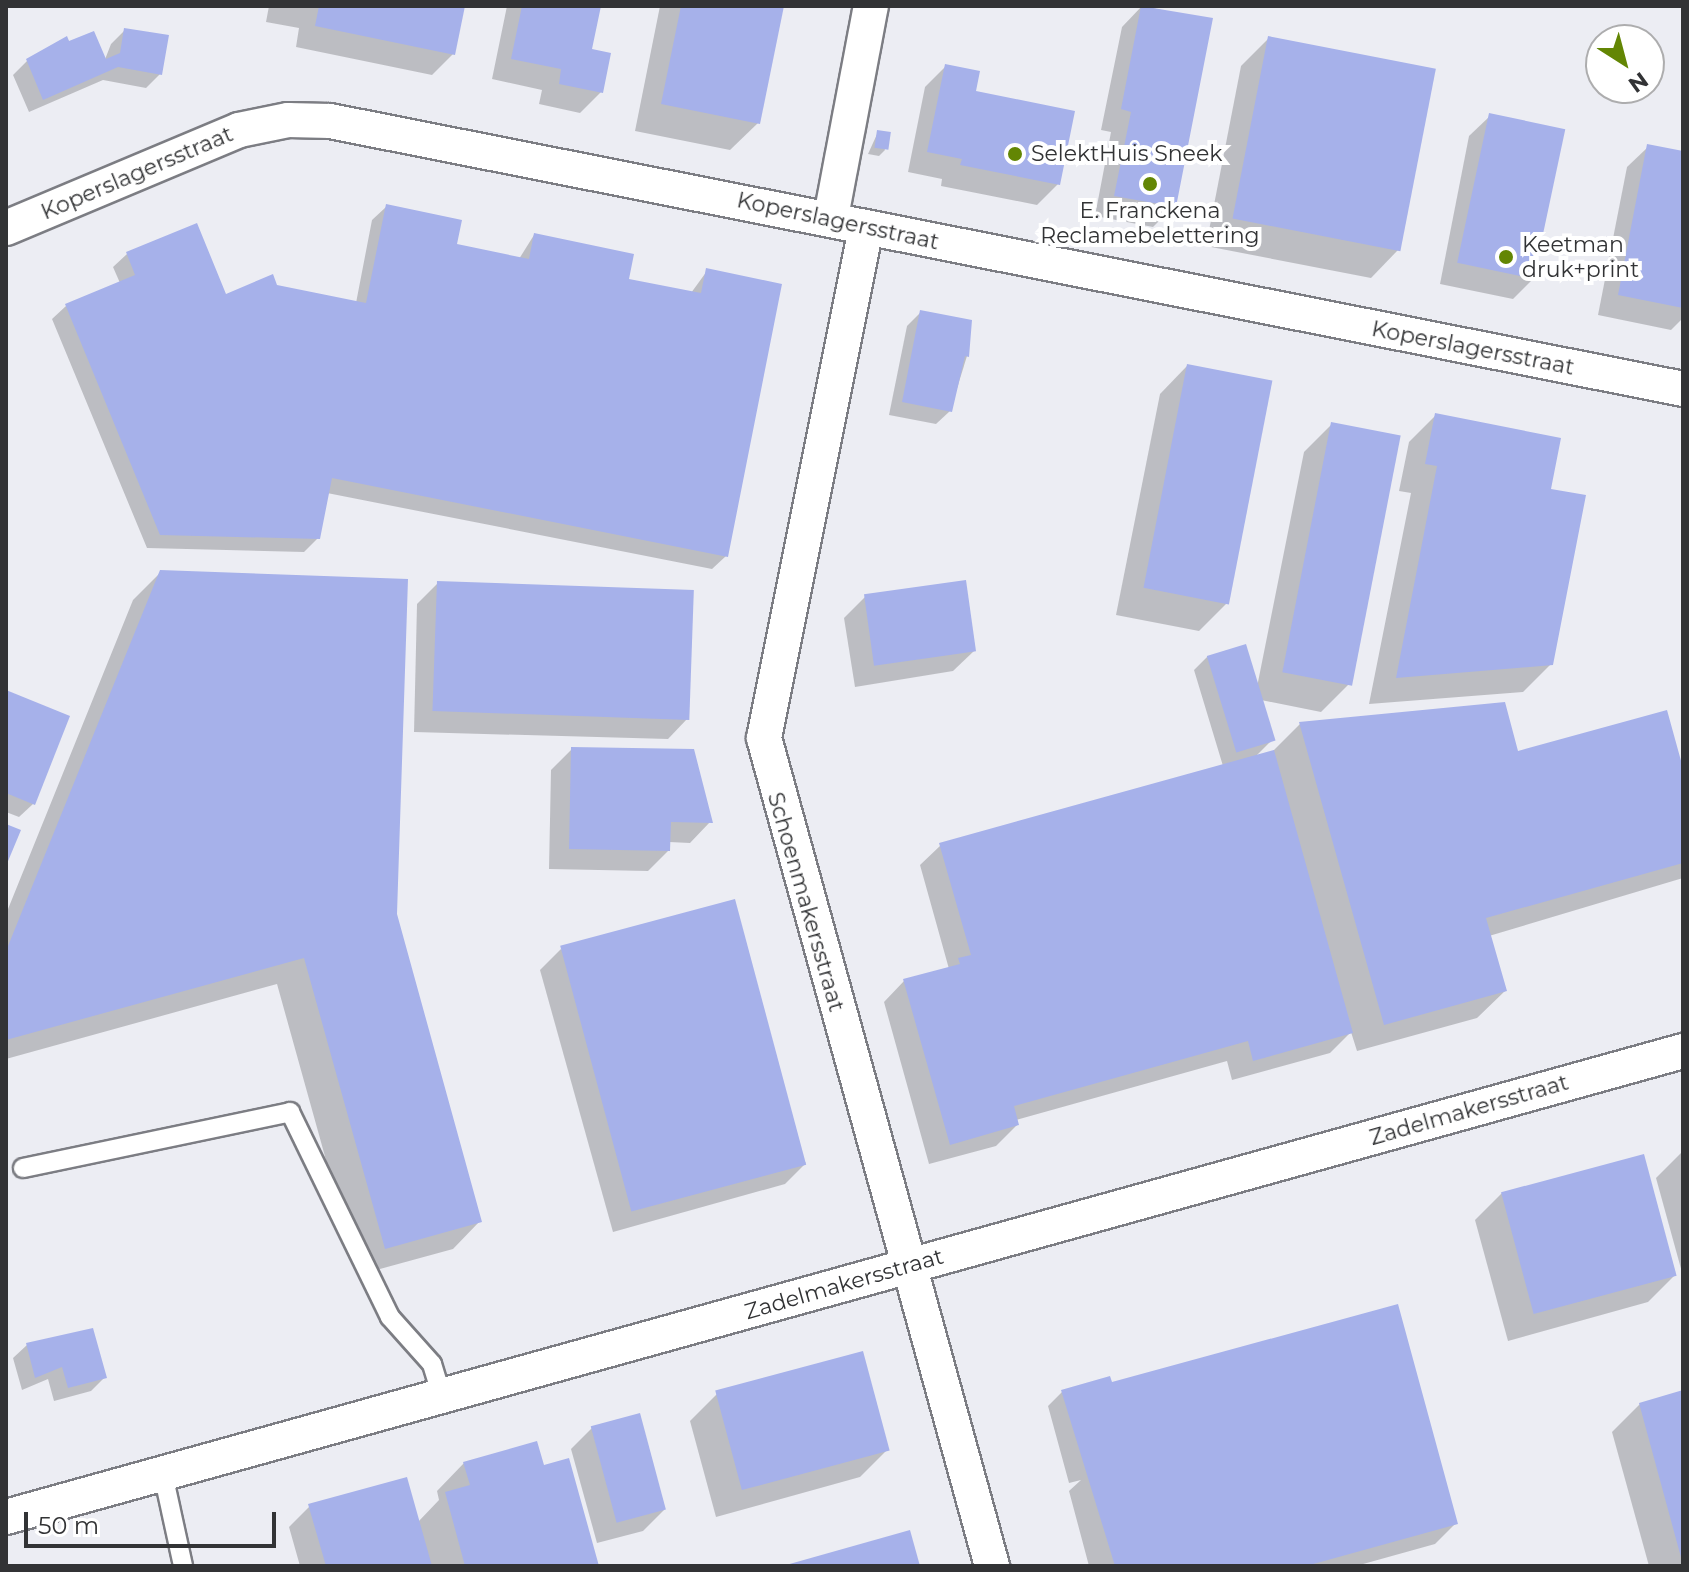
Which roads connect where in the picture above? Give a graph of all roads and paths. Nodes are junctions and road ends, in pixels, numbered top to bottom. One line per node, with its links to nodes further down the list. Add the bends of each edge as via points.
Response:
1 (871, 6): 2 (street)
2 (831, 217): 3 (street, Koperslagersstraat, via 330,121 288,120 239,130); 4 (street, Koperslagersstraat)
3 (6, 228)
4 (866, 228): 5 (street, Koperslagersstraat); 8 (street, Schoenmakersstraat, via 764,738)
5 (1683, 389)
6 (1683, 1051): 8 (street, Zadelmakersstraat)
7 (23, 1168): 9 (lane, via 290,1112 390,1317 432,1364)
8 (909, 1265): 9 (street, Zadelmakersstraat); 13 (street, Schoenmakersstraat)
9 (442, 1396): 10 (street, Zadelmakersstraat)
10 (163, 1474): 11 (street, Zadelmakersstraat); 12 (lane)
11 (6, 1517)
12 (183, 1566)
13 (992, 1566)

